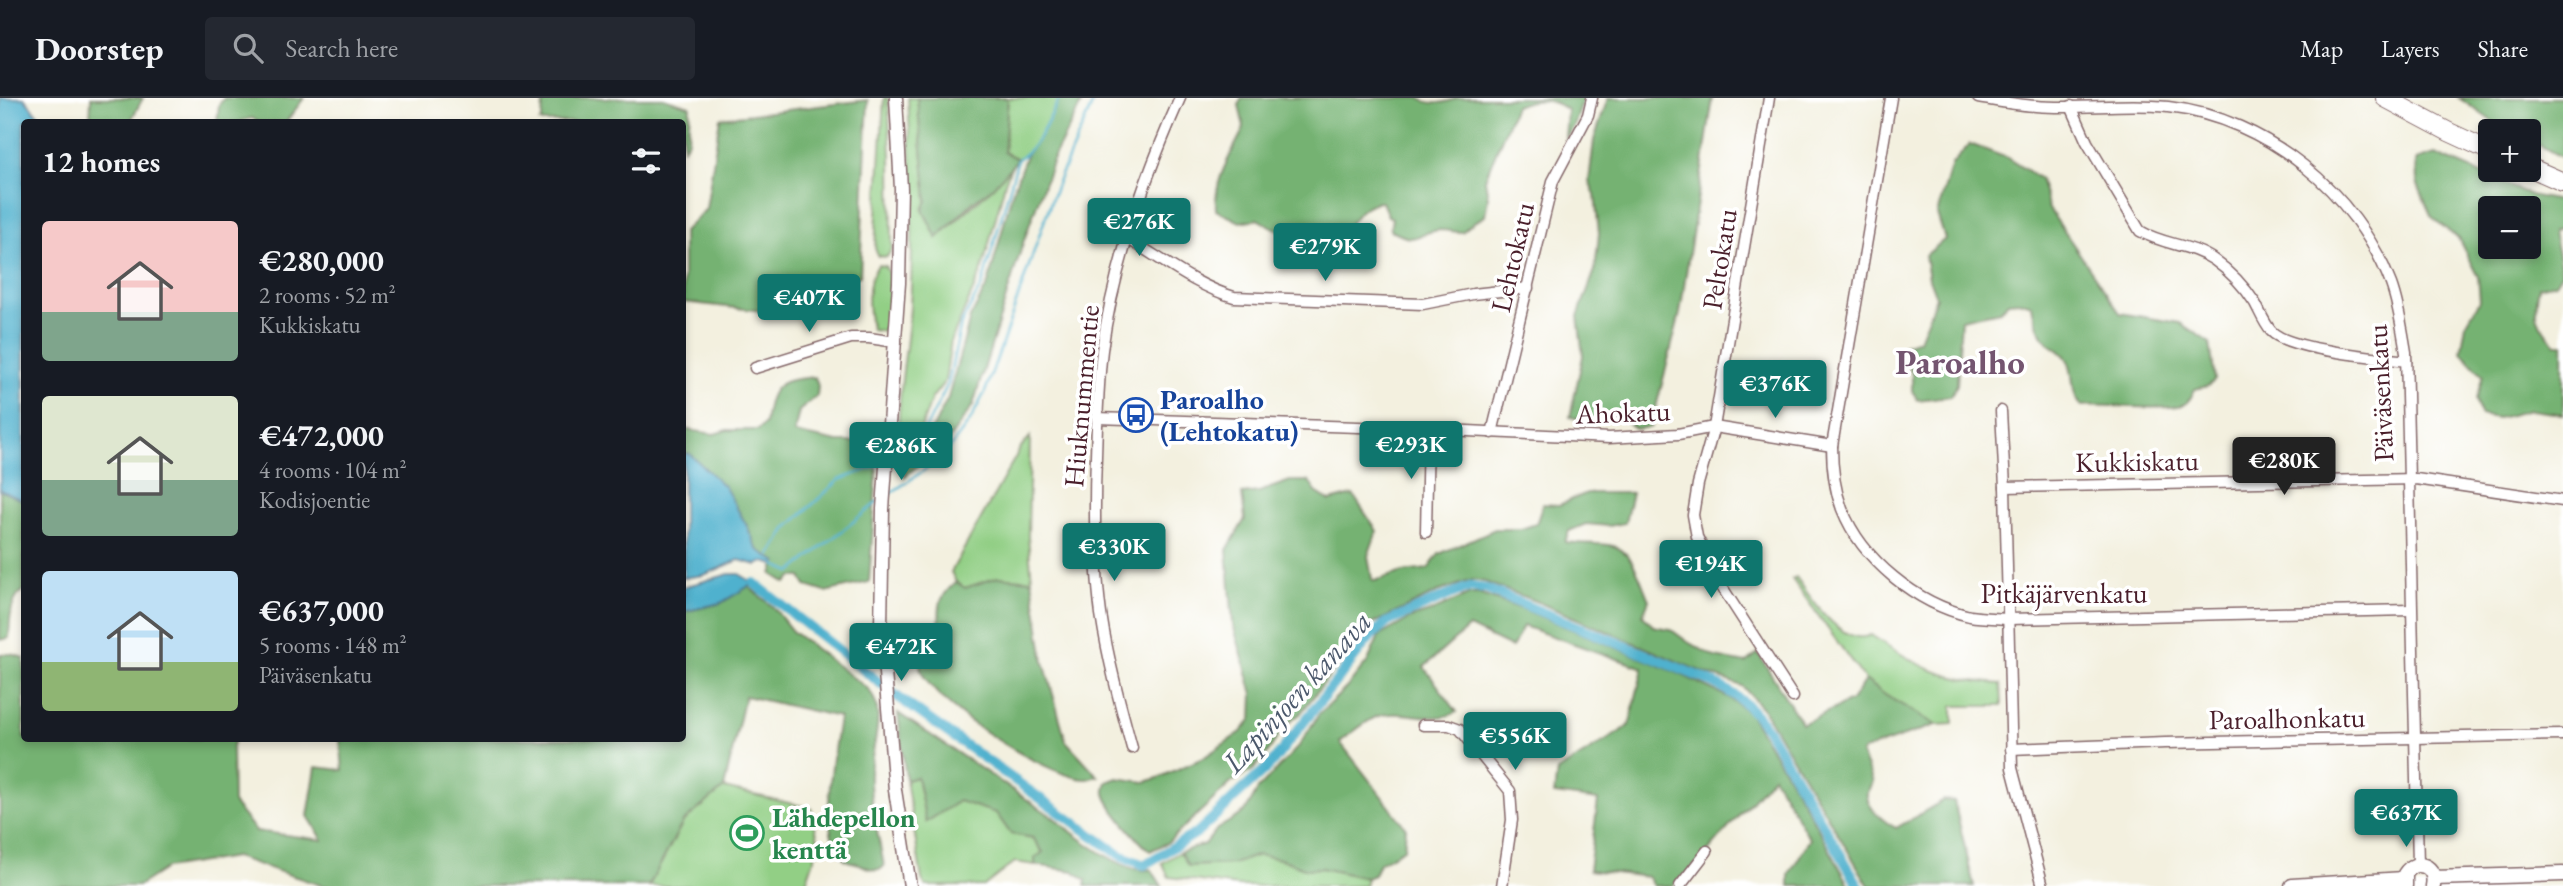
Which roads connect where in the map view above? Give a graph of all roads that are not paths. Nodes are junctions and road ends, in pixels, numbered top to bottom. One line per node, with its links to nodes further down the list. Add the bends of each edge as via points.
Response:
1 (896, 98): 14 (street, via 901,189)
2 (1180, 98): 12 (street, Hiuknummentie)
3 (1592, 98): 13 (street, Lehtokatu, via 1588,115 1553,181)
4 (1769, 98): 19 (street, Peltokatu)
5 (1891, 98): 22 (street, Pitkäjärvenkatu)
6 (1980, 98): 8 (street, Päiväsenkatu, via 2036,107)
7 (2385, 98): 9 (highway)
8 (2071, 106): 15 (street, via 2140,231 2200,250 2214,260 2244,287 2276,336 2302,345); 15 (street, Päiväsenkatu, via 2143,105 2200,113 2243,128 2284,150 2353,216 2375,250 2399,311)
9 (2478, 145)
10 (2541, 172): 11 (highway)
11 (2563, 182)
12 (1128, 239): 13 (street, via 1234,297 1423,304); 18 (street, Hiuknummentie, via 1105,336)
13 (1528, 288): 21 (street, Lehtokatu)
14 (896, 342): 16 (street, via 850,338); 40 (street, via 883,509 882,663)
15 (2406, 361): 23 (street, Päiväsenkatu)
16 (755, 368)
17 (2001, 411): 24 (street)
18 (1097, 418): 20 (street); 33 (street, Hiuknummentie, via 1097,576 1111,668)
19 (1714, 427): 21 (street, Ahokatu, via 1609,439); 22 (street, Ahokatu); 29 (street, Peltokatu, via 1696,490 1693,515 1697,537 1722,587)
20 (1428, 430): 21 (street); 26 (street)
21 (1494, 433)
22 (1832, 446): 28 (street, Pitkäjärvenkatu, via 1834,484 1842,508 1877,561 1906,586 1941,605 1971,616)
23 (2408, 478): 24 (street, Kukkiskatu); 25 (street, Kukkiskatu); 27 (street, Päiväsenkatu)
24 (2005, 487): 28 (street)
25 (2563, 501)
26 (1426, 532)
27 (2411, 610): 28 (street, Pitkäjärvenkatu); 32 (street, Päiväsenkatu)
28 (2008, 619): 34 (street)
29 (1793, 697)
30 (1423, 724): 41 (street, via 1460,729 1510,791 1512,820)
31 (2563, 735): 32 (street, Paroalhonkatu)
32 (2415, 739): 34 (street, Paroalhonkatu); 36 (street, Päiväsenkatu)
33 (1132, 748)
34 (2011, 749): 43 (street, via 2014,779)
35 (1707, 851): 42 (street)
36 (2418, 864): 38 (main road, via 2432,871); 39 (main road, via 2408,869)
37 (2563, 874): 38 (main road)
38 (2433, 882)
39 (2405, 883): 44 (main road)
40 (909, 886)
41 (1502, 886)
42 (1680, 886)
43 (2043, 886)
44 (2292, 886)

